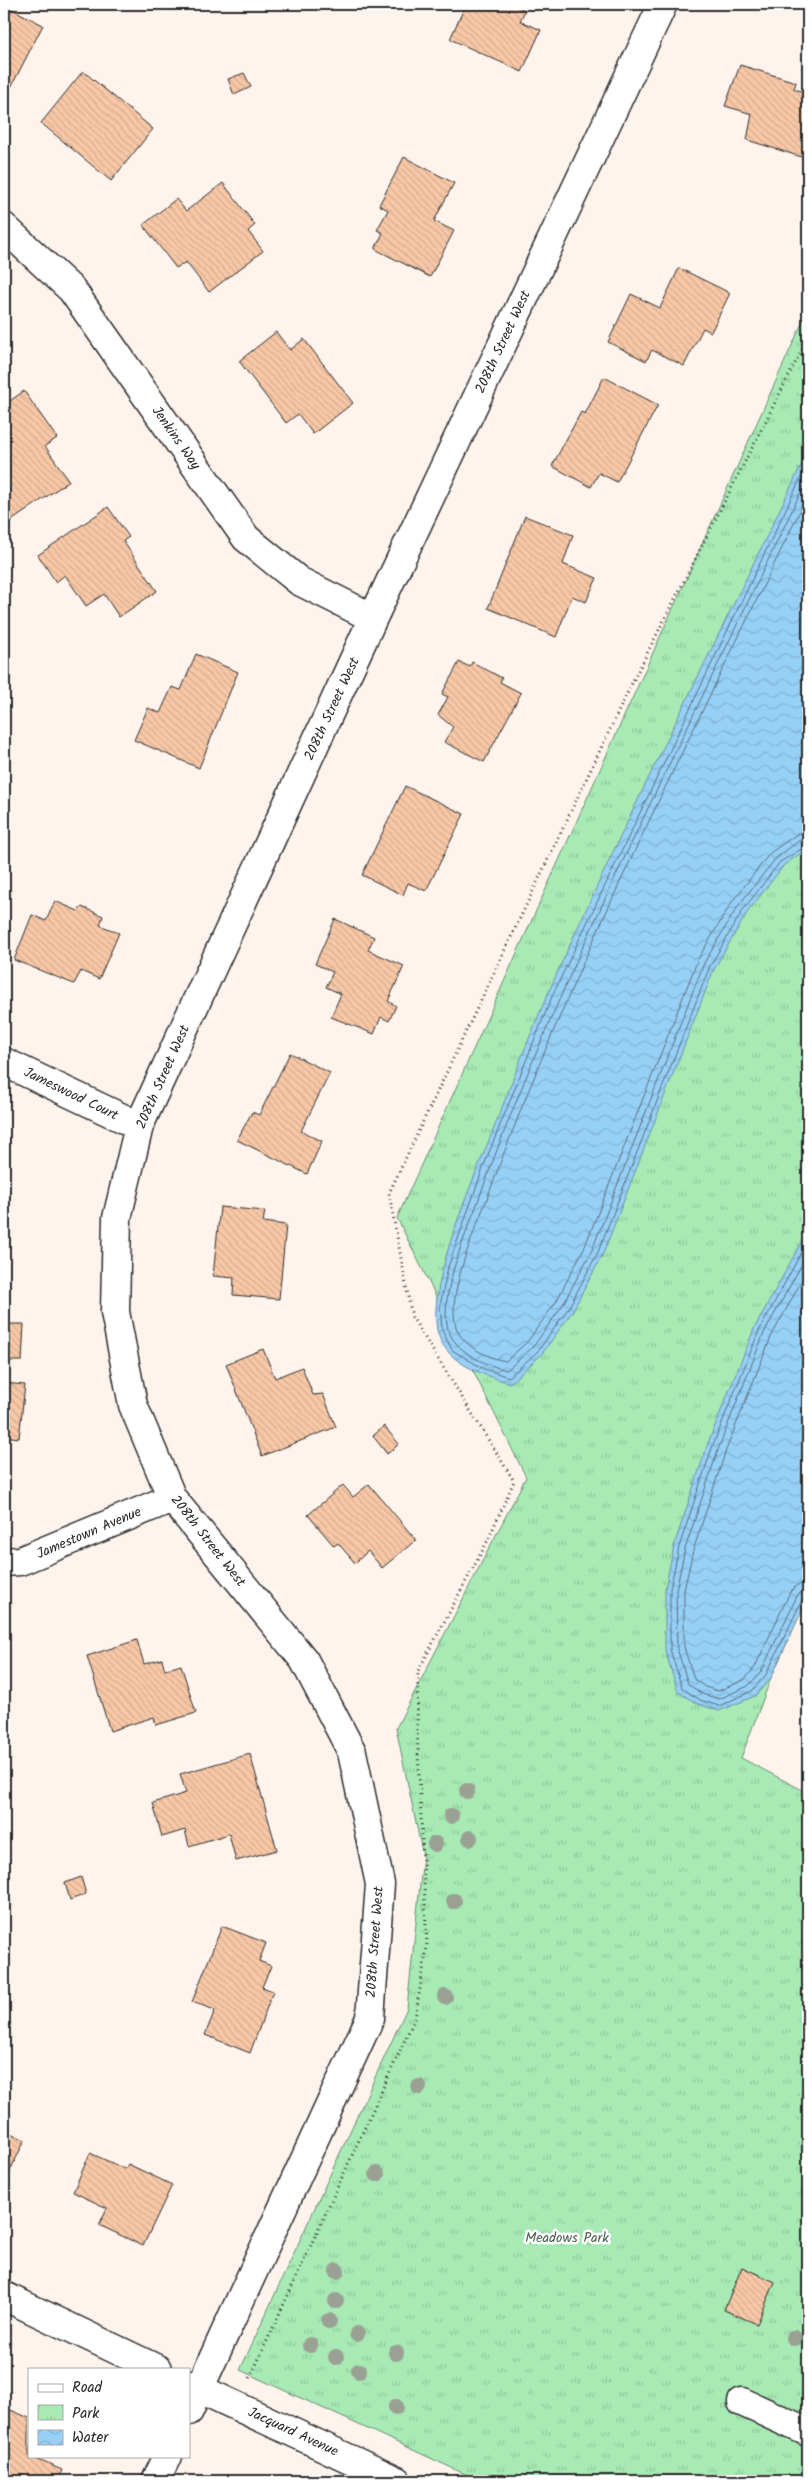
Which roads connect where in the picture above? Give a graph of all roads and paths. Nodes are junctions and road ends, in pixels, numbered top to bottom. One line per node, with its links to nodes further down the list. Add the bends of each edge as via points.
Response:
1 (663, 4): 4 (street, 208th Street West)
2 (4, 227): 4 (street, Jenkins Way, via 72,290 246,538 300,581)
3 (808, 338): 13 (path, via 634,679 389,1193 412,1318 514,1481 488,1540 418,1670 417,1730 427,1948 415,2018)
4 (373, 618): 6 (street, 208th Street West)
5 (4, 1062): 6 (street, Jameswood Court)
6 (139, 1126): 7 (street, 208th Street West, via 117,1218 114,1312 133,1405)
7 (172, 1498): 8 (street, Jamestown Avenue, via 20,1561); 11 (street, 208th Street West, via 304,1660 352,1752 380,1884 370,2018)
8 (4, 1562)
9 (4, 2296): 10 (street)
10 (155, 2368)
11 (192, 2394): 13 (street, Jacquard Avenue)
12 (742, 2402): 14 (street)
13 (237, 2406): 17 (street, Jacquard Avenue)
14 (808, 2432)
15 (167, 2458): 16 (street)
16 (156, 2481)
17 (397, 2481)

